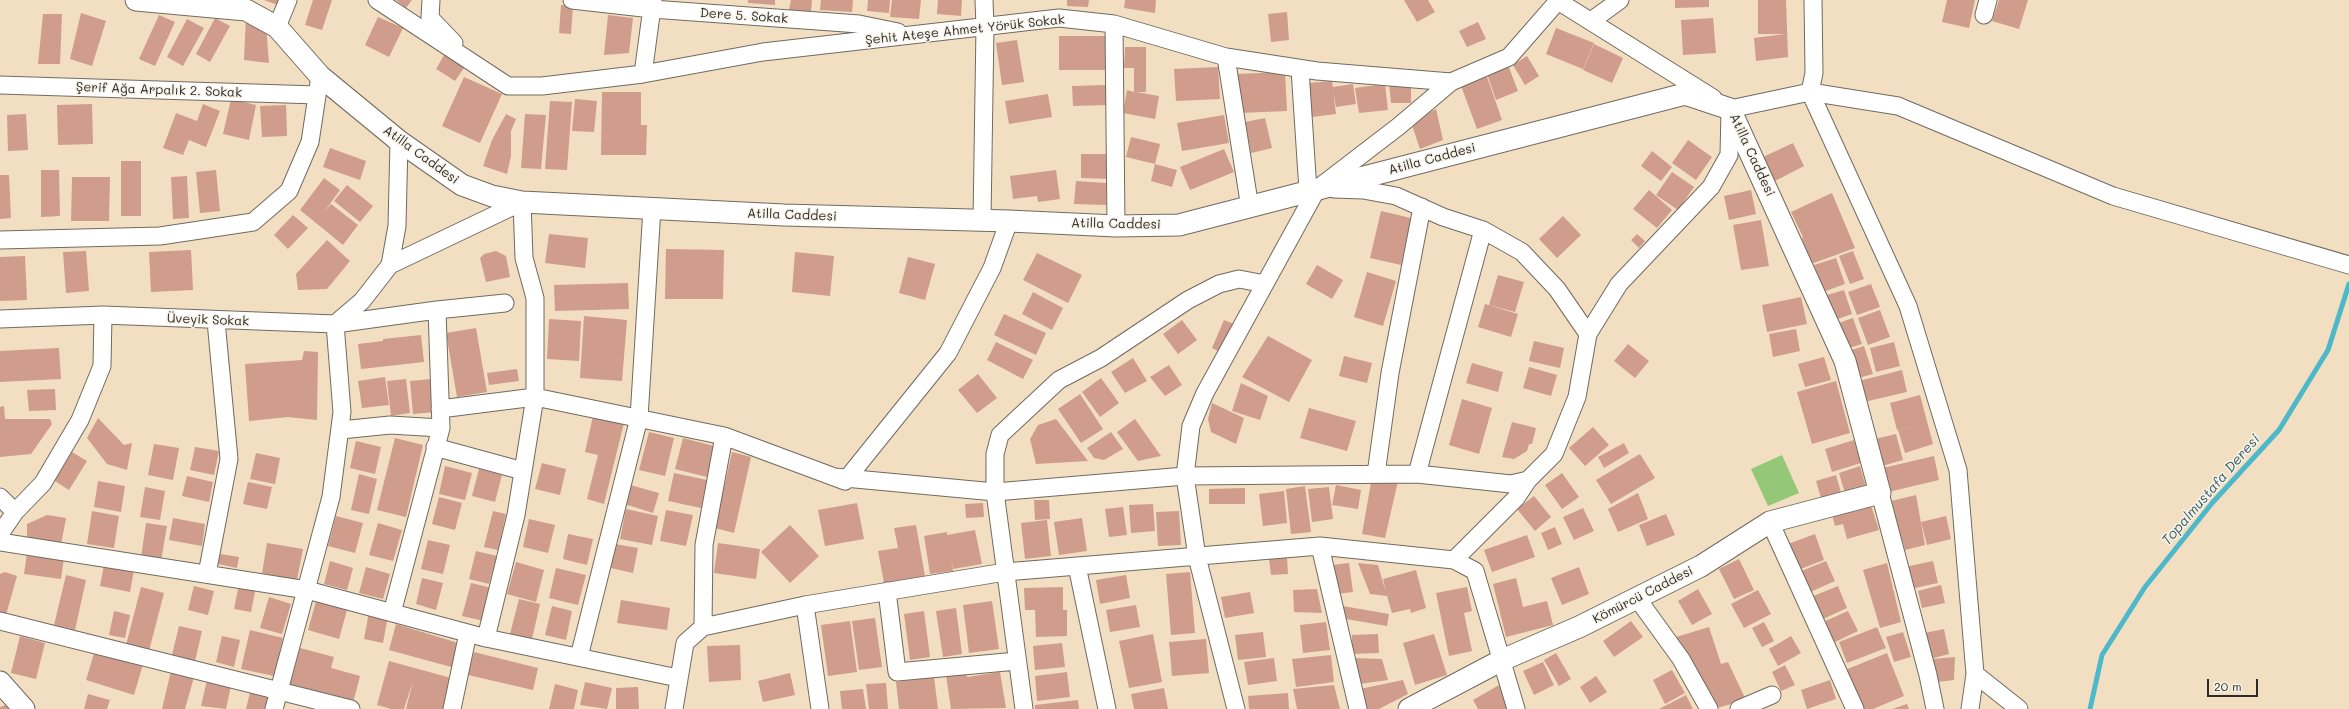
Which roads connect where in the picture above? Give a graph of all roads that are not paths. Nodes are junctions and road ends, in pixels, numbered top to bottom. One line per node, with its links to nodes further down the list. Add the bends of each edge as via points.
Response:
1 (136, 0): 13 (street, Atilla Caddesi, via 246,10)
2 (288, 0): 13 (street)
3 (377, 0): 17 (street, Şehit Ateşe Ahmet Yörük Sokak)
4 (431, 0): 17 (street, via 430,18)
5 (572, 0): 10 (street, Dere 5. Sokak)
6 (984, 0): 14 (street)
7 (1620, 0): 11 (street)
8 (1813, 0): 23 (street, via 1814,73)
9 (1558, 1): 11 (street, Şehit Ateşe Ahmet Yörük Sokak); 20 (street, Şehit Ateşe Ahmet Yörük Sokak, via 1510,57)
10 (652, 4): 15 (street, Dere 5. Sokak, via 859,24); 19 (street)
11 (1591, 21): 24 (street, Şehit Ateşe Ahmet Yörük Sokak)
12 (1114, 24): 14 (street, Şehit Ateşe Ahmet Yörük Sokak, via 1059,18); 16 (street, Şehit Ateşe Ahmet Yörük Sokak); 33 (street)
13 (277, 27): 22 (street, Atilla Caddesi)
14 (985, 27): 15 (street, Şehit Ateşe Ahmet Yörük Sokak); 31 (street)
15 (914, 35): 19 (street, Şehit Ateşe Ahmet Yörük Sokak, via 763,52)
16 (1226, 57): 18 (street, Şehit Ateşe Ahmet Yörük Sokak); 30 (street)
17 (474, 64): 19 (street, Şehit Ateşe Ahmet Yörük Sokak, via 508,86 542,86)
18 (1300, 68): 20 (street, Şehit Ateşe Ahmet Yörük Sokak); 26 (street)
19 (643, 74)
20 (1451, 82): 26 (street, via 1399,126)
21 (0, 85): 22 (street, Şerif Ağa Arpalık 2. Sokak)
22 (319, 85): 25 (street, Atilla Caddesi); 35 (street, via 310,142 289,191 253,222 160,236)
23 (1810, 92): 24 (street); 36 (street, via 1898,106 2113,196); 84 (street, via 1908,306 1958,470)
24 (1730, 109): 26 (street, Atilla Caddesi, via 1684,94); 45 (street, via 1729,155 1711,187 1619,284); 60 (street, Atilla Caddesi, via 1845,361)
25 (399, 141): 27 (street, Atilla Caddesi, via 462,185 492,196); 37 (street, via 396,226)
26 (1313, 190): 28 (street, via 1363,190 1396,196); 30 (street, Atilla Caddesi); 38 (street)
27 (522, 202): 29 (street, Atilla Caddesi); 37 (street); 46 (street, via 524,258 535,298)
28 (1422, 207): 34 (street); 54 (street, via 1390,373)
29 (652, 208): 31 (street, Atilla Caddesi, via 784,215); 48 (street)
30 (1250, 208): 33 (street, Atilla Caddesi, via 1179,225)
31 (982, 220): 32 (street, Atilla Caddesi)
32 (1009, 220): 33 (street, Atilla Caddesi); 57 (street, via 992,268 948,353)
33 (1116, 226)
34 (1483, 230): 45 (street, via 1522,252 1557,288); 55 (street)
35 (0, 240)
36 (2342, 263)
37 (390, 265): 44 (street, via 362,301)
38 (1265, 284): 56 (street, via 1191,426); 59 (street, via 1239,279 1219,284 1188,300 1101,358 1059,380 1000,435 995,454)
39 (505, 303): 40 (street, Üveyik Sokak)
40 (437, 310): 44 (street, Üveyik Sokak); 47 (street)
41 (103, 315): 42 (street, Üveyik Sokak); 43 (street, Üveyik Sokak); 62 (street, via 102,366 80,420 43,484)
42 (0, 319)
43 (216, 321): 44 (street, Üveyik Sokak); 71 (street, via 229,459)
44 (335, 324): 50 (street, via 342,412)
45 (1588, 334): 58 (street, via 1577,397 1557,447 1554,454)
46 (535, 397): 47 (street); 48 (street); 53 (street)
47 (440, 410): 49 (street)
48 (639, 418): 51 (street); 81 (street)
49 (441, 428): 50 (street, via 390,425); 52 (street)
50 (341, 430): 72 (street, via 331,497)
51 (724, 436): 57 (street); 78 (street, via 704,545)
52 (436, 447): 53 (street); 76 (street)
53 (523, 471): 80 (street, via 516,515)
54 (1376, 474): 55 (street); 56 (street)
55 (1417, 474): 58 (street, via 1511,484)
56 (1185, 476): 59 (street); 67 (street)
57 (841, 478): 59 (street)
58 (1528, 480): 68 (street, via 1516,498)
59 (995, 492): 70 (street)
60 (1880, 493): 63 (street, Kömürcü Caddesi); 104 (street)
61 (0, 497): 62 (street)
62 (15, 512): 64 (street)
63 (1770, 522): 74 (street, Kömürcü Caddesi, via 1701,566); 103 (street)
64 (0, 534)
65 (0, 542): 71 (street)
66 (1320, 546): 67 (street); 68 (street); 98 (street)
67 (1197, 558): 69 (street); 97 (street)
68 (1454, 560): 82 (street, via 1475,571)
69 (1077, 566): 70 (street); 96 (street)
70 (1005, 572): 73 (street); 83 (street)
71 (207, 574): 72 (street)
72 (307, 590): 76 (street); 87 (street)
73 (887, 591): 75 (street); 83 (street, via 897,672)
74 (1638, 598): 82 (street, Kömürcü Caddesi); 101 (street, via 1681,659)
75 (805, 605): 78 (street); 94 (street)
76 (392, 613): 79 (street)
77 (0, 621): 87 (street)
78 (703, 627): 85 (street, via 685,643)
79 (468, 633): 80 (street); 92 (street)
80 (486, 638): 81 (street)
81 (579, 657): 85 (street)
82 (1502, 660): 99 (street, Kömürcü Caddesi); 100 (street)
83 (1017, 661): 95 (street)
84 (1975, 674): 105 (street); 106 (street)
85 (678, 678): 93 (street)
86 (0, 682): 89 (street)
87 (279, 690): 90 (street); 91 (street)
88 (1772, 695): 102 (street)
89 (24, 709)
90 (274, 709)
91 (351, 709)
92 (452, 709)
93 (674, 709)
94 (820, 709)
95 (1024, 709)
96 (1107, 709)
97 (1236, 709)
98 (1358, 709)
99 (1409, 709)
100 (1516, 709)
101 (1709, 709)
102 (1739, 709)
103 (1855, 709)
104 (1935, 709)
105 (1970, 709)
106 (2018, 709)

